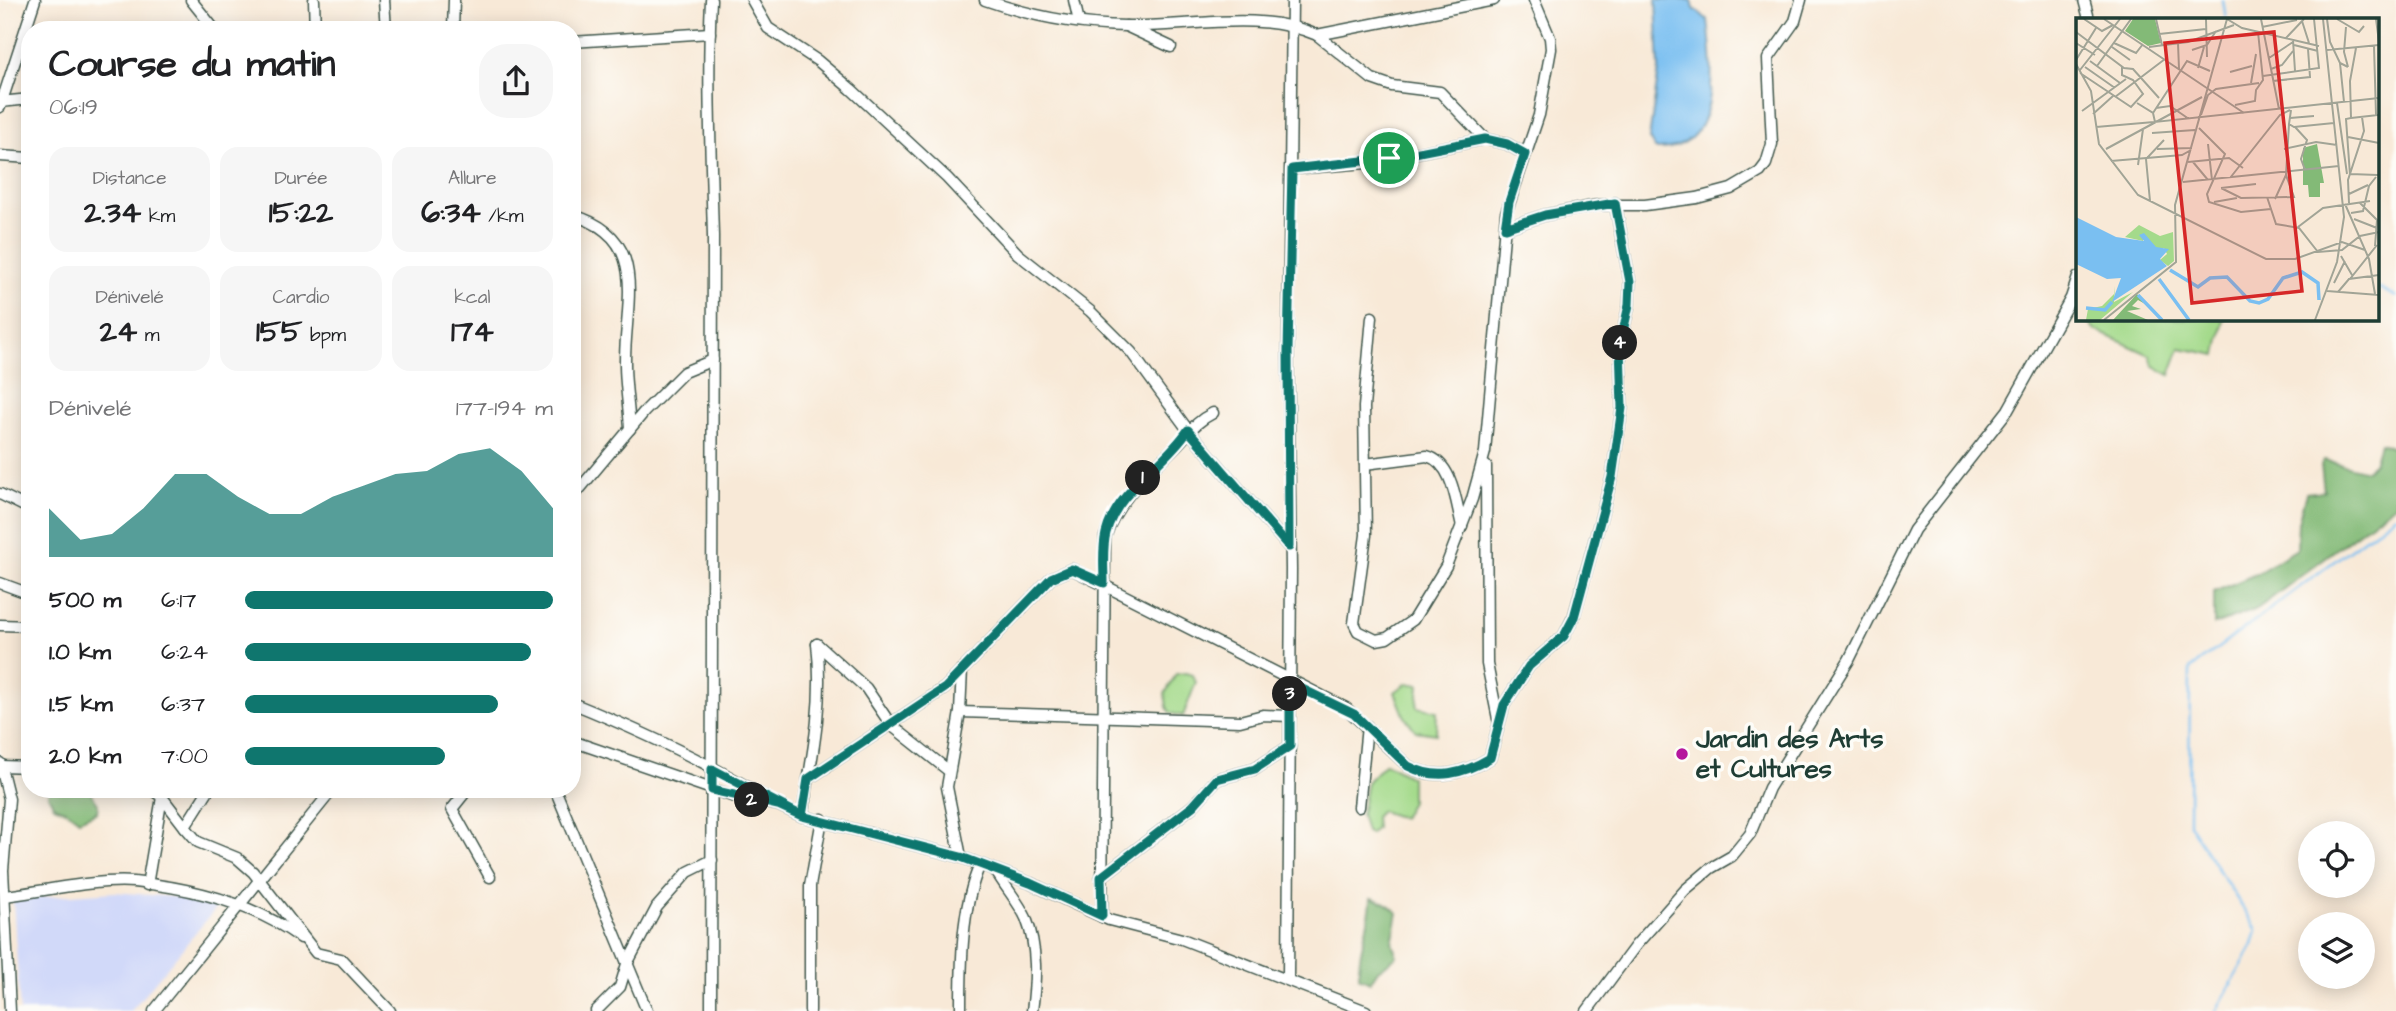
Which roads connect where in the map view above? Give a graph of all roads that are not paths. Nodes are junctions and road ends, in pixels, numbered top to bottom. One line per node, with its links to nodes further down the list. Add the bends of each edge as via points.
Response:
1 (35, 0): 16 (street)
2 (191, 0): 17 (street)
3 (314, 0): 18 (street)
4 (384, 0): 19 (street)
5 (454, 0): 20 (street)
6 (711, 0): 24 (street)
7 (752, 0): 44 (street, via 768,29 851,89 947,177 1018,254 1098,319 1131,352)
8 (985, 0): 21 (street)
9 (1074, 0): 21 (street)
10 (1293, 0): 23 (street)
11 (1493, 0): 25 (street)
12 (1534, 0): 32 (street, via 1551,49 1546,91)
13 (1801, 0): 36 (street, via 1795,22 1768,59 1772,144 1760,172 1731,189 1697,198 1645,205)
14 (2084, 0): 15 (street)
15 (2089, 18)
16 (28, 21)
17 (208, 21)
18 (315, 21)
19 (385, 21)
20 (453, 21)
21 (1079, 22): 22 (street)
22 (1126, 26): 23 (street, via 1245,21); 28 (street)
23 (1292, 27): 25 (street); 35 (street)
24 (710, 33): 26 (street); 41 (street)
25 (1317, 35): 31 (street, via 1372,79 1440,92)
26 (581, 41)
27 (21, 42): 30 (street)
28 (1171, 47)
29 (21, 100): 30 (street)
30 (1, 103)
31 (1485, 139): 32 (street); 35 (street, via 1366,163)
32 (1525, 154): 38 (street)
33 (0, 156): 34 (street)
34 (21, 157)
35 (1292, 169): 51 (street)
36 (1615, 203): 38 (street, via 1545,215); 63 (street, via 1630,282 1620,335 1622,408 1612,477 1574,617 1559,642 1529,666)
37 (581, 220): 43 (street, via 617,241 625,254 631,283 625,364)
38 (1505, 228): 45 (street)
39 (2076, 280): 109 (street, via 2071,298 2008,410 1914,530 1849,660 1769,788 1750,834 1732,856 1685,890)
40 (1372, 317): 46 (street)
41 (713, 360): 43 (street, via 684,372); 70 (street)
42 (1213, 414): 44 (street)
43 (630, 429): 47 (street)
44 (1188, 430): 51 (street); 53 (street, via 1110,520)
45 (1485, 452): 50 (street); 63 (street, via 1487,664)
46 (1365, 464): 50 (street, via 1437,458 1451,484); 50 (street, via 1365,547 1354,623 1368,639 1387,638 1413,620 1436,586)
47 (581, 487)
48 (0, 494): 49 (street)
49 (21, 504)
50 (1463, 527)
51 (1289, 547): 58 (street)
52 (0, 583): 54 (street)
53 (1104, 583): 57 (street, via 1072,569 1051,578); 58 (street); 61 (street)
54 (21, 591)
55 (0, 625): 56 (street)
56 (21, 626)
57 (962, 669): 60 (street); 64 (street, via 934,697)
58 (1290, 683): 62 (street); 65 (street, via 1346,708)
59 (581, 707): 70 (street, via 653,737)
60 (960, 712): 61 (street); 71 (street)
61 (1103, 715): 62 (street, via 1240,721 1263,715); 90 (street)
62 (1290, 716): 67 (street)
63 (1499, 720): 65 (street, via 1490,758 1452,775 1431,775 1408,766)
64 (891, 726): 71 (street); 72 (street); 72 (street, via 866,688 817,644 818,714)
65 (1367, 726): 81 (street)
66 (581, 744): 73 (street)
67 (1290, 746): 90 (street, via 1255,769 1217,779 1193,806); 98 (street)
68 (1, 765): 69 (street); 93 (street, via 9,799 3,870)
69 (21, 766)
70 (712, 769): 73 (street); 80 (street)
71 (949, 771): 85 (street, via 949,804)
72 (808, 779): 82 (street)
73 (712, 790): 80 (street); 86 (street)
74 (162, 798): 92 (street)
75 (163, 798): 84 (street)
76 (203, 798): 84 (street)
77 (326, 798): 91 (street)
78 (461, 798): 89 (street, via 452,809)
79 (559, 798): 97 (street)
80 (778, 805): 82 (street)
81 (1359, 807)
82 (802, 816): 83 (street)
83 (822, 819): 85 (street); 105 (street, via 810,886)
84 (185, 827): 91 (street, via 198,842 237,858)
85 (961, 857): 87 (street)
86 (712, 860): 97 (street, via 688,872 657,907); 104 (street)
87 (980, 866): 88 (street); 106 (street, via 970,893 961,960)
88 (996, 872): 95 (street); 107 (street, via 1026,918 1030,933 1036,964)
89 (490, 877)
90 (1101, 877): 95 (street)
91 (260, 879): 94 (street); 96 (street)
92 (147, 885): 93 (street, via 114,883); 94 (street)
93 (6, 896): 99 (street)
94 (239, 905): 96 (street, via 276,920); 100 (street)
95 (1102, 916): 98 (street, via 1182,939)
96 (307, 942): 101 (street, via 321,956 341,959)
97 (627, 964): 102 (street, via 620,987); 103 (street)
98 (1288, 979): 108 (street)
99 (10, 1011)
100 (154, 1011)
101 (390, 1011)
102 (596, 1011)
103 (647, 1011)
104 (711, 1011)
105 (810, 1011)
106 (961, 1011)
107 (1032, 1011)
108 (1366, 1011)
109 (1587, 1011)

